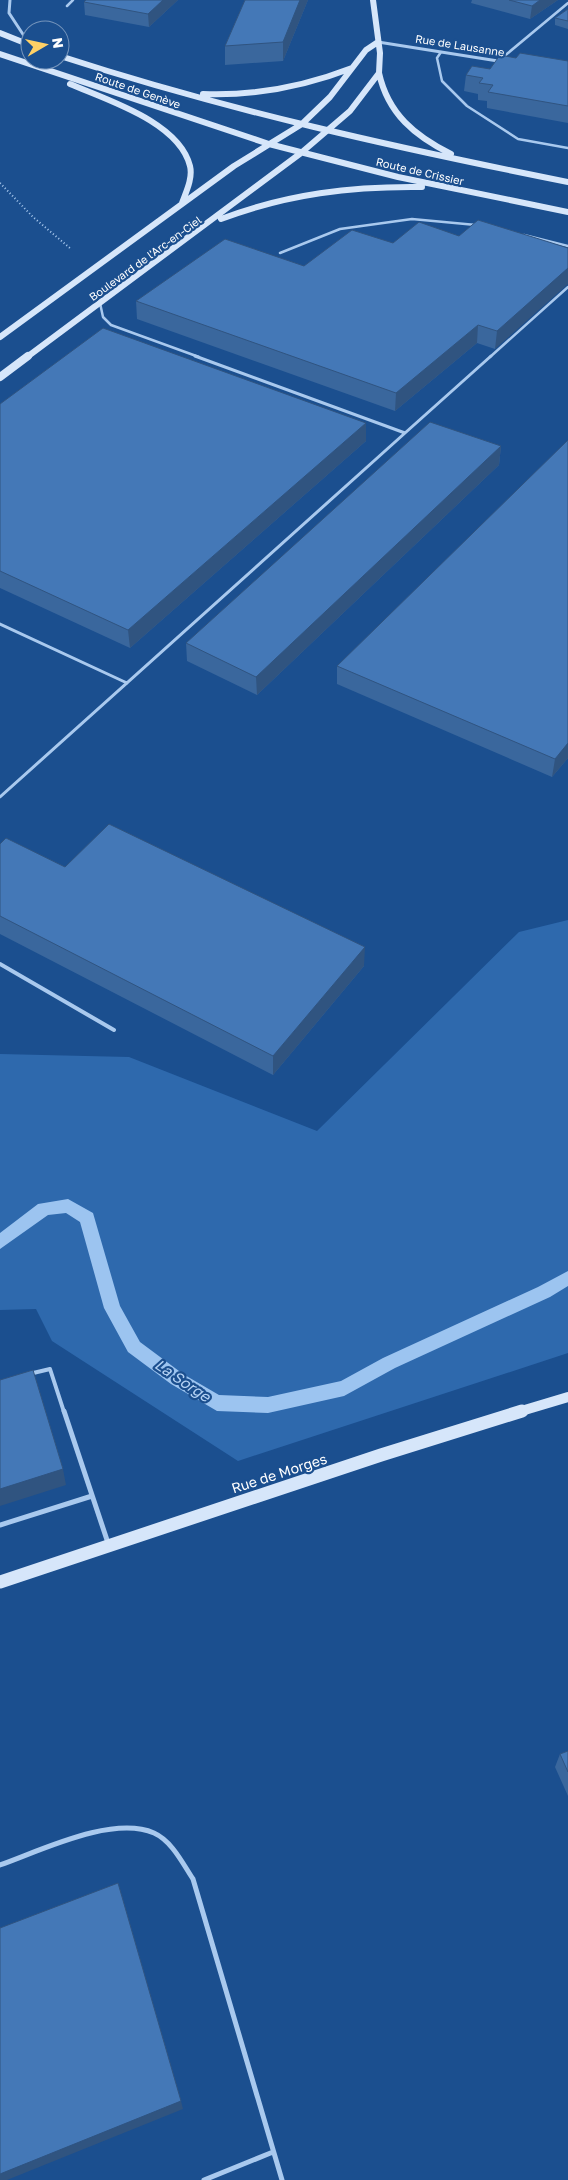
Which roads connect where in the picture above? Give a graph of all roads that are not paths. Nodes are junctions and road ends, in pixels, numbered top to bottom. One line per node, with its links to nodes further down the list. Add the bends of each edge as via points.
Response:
1 (10, 0): 6 (street, via 9,13)
2 (73, 0): 5 (lane)
3 (373, 0): 9 (main road)
4 (568, 3): 14 (lane)
5 (67, 6)
6 (20, 30)
7 (0, 33): 8 (main road)
8 (20, 41)
9 (378, 42): 10 (street, Rue de Lausanne); 16 (main road, via 366,50); 17 (main road)
10 (441, 52): 14 (street, Rue de Lausanne); 22 (lane, via 437,58 442,81 466,106 518,139)
11 (0, 54): 12 (main road, Route de Genève)
12 (10, 58): 21 (main road, Route de Genève); 27 (main road, via 134,113 168,132 182,148 190,167)
13 (70, 59): 18 (main road, Route de Genève)
14 (498, 61): 15 (lane, Rue de Lausanne)
15 (507, 63)
16 (353, 68): 18 (main road, via 300,87 275,92 217,95); 19 (main road, via 330,97)
17 (379, 73): 20 (main road, via 350,111); 24 (main road, via 380,86 394,113 438,147)
18 (166, 89): 19 (main road, Route de Genève)
19 (302, 124): 20 (main road, Route de Genève); 21 (main road)
20 (330, 130): 23 (main road, Boulevard de l'Arc-en-Ciel); 24 (main road, Route de Crissier)
21 (269, 144): 23 (main road, Route de Crissier); 27 (main road, Boulevard de l'Arc-en-Ciel)
22 (568, 148)
23 (301, 153): 26 (main road, Route de Crissier); 29 (main road, Boulevard de l'Arc-en-Ciel)
24 (468, 162): 25 (main road, Route de Crissier)
25 (568, 182)
26 (448, 188): 28 (main road, Route de Crissier); 29 (main road, via 365,186 337,189 270,202)
27 (182, 203): 36 (main road, Boulevard de l'Arc-en-Ciel)
28 (568, 212)
29 (207, 225): 35 (main road, Boulevard de l'Arc-en-Ciel)
30 (485, 226): 33 (lane, via 412,219 340,229)
31 (522, 234): 32 (lane)
32 (568, 246)
33 (280, 253)
34 (568, 286): 38 (lane)
35 (100, 303): 37 (main road, Boulevard de l'Arc-en-Ciel); 38 (lane, via 103,317 111,325)
36 (0, 337)
37 (0, 377)
38 (405, 433): 40 (lane)
39 (0, 624): 40 (lane)
40 (127, 683): 41 (lane)
41 (0, 797)
42 (0, 964): 43 (lane)
43 (114, 1030)
44 (25, 1376): 46 (lane, via 50,1368)
45 (568, 1398): 48 (main road, Rue de Morges, via 372,1458)
46 (92, 1496): 47 (lane); 48 (lane)
47 (0, 1526)
48 (109, 1546): 49 (main road, Rue de Morges)
49 (0, 1582)
50 (0, 1865): 51 (lane, via 101,1830 129,1828 154,1834 174,1852 193,1879)
51 (273, 2152): 52 (lane); 53 (lane)
52 (204, 2180)
53 (282, 2180)

